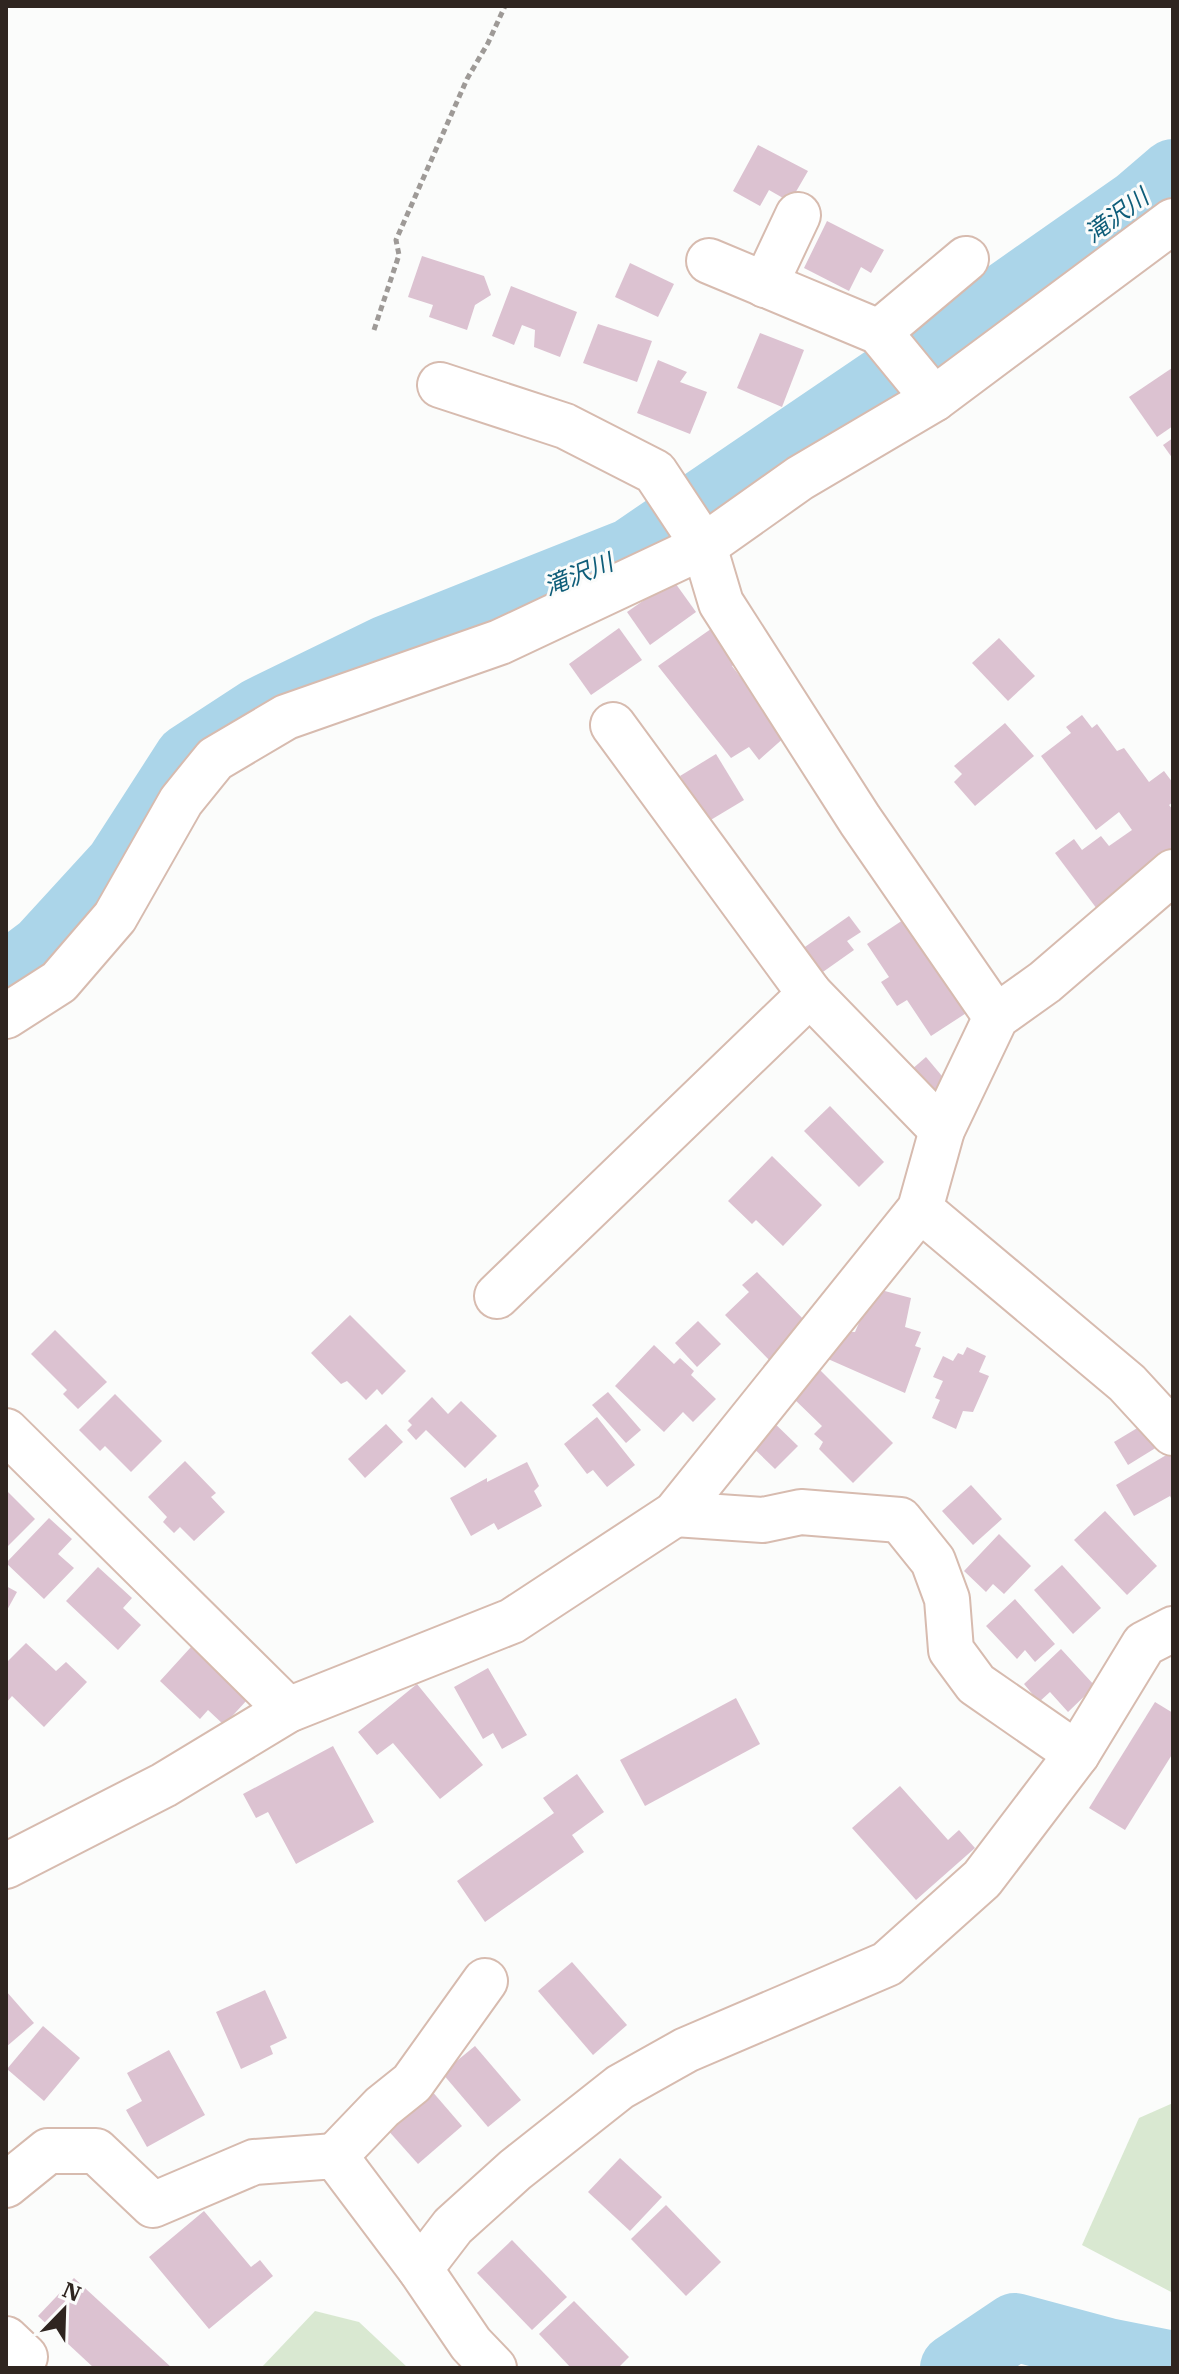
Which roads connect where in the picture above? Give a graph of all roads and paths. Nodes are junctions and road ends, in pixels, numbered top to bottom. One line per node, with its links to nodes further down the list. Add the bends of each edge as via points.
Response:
1 (505, 6): 7 (path, via 396,240 399,255)
2 (798, 215): 6 (street)
3 (1173, 221): 10 (street)
4 (966, 259): 8 (street)
5 (709, 261): 6 (street)
6 (765, 285): 8 (street)
7 (374, 330)
8 (879, 332): 10 (street)
9 (440, 385): 11 (street, via 565,426 655,472)
10 (934, 399): 11 (street, via 800,478)
11 (704, 546): 15 (street, via 500,642 286,717 215,759 181,801 115,917 59,982); 16 (street, via 721,603 860,820)
12 (613, 725): 14 (street)
13 (1173, 872): 16 (street)
14 (810, 994): 17 (street); 19 (street)
15 (6, 1016)
16 (996, 1017): 17 (street)
17 (942, 1130): 18 (street)
18 (920, 1209): 21 (street, via 1127,1383); 22 (street)
19 (497, 1296)
20 (6, 1431): 24 (street)
21 (1173, 1433)
22 (675, 1514): 24 (street, via 512,1621); 25 (street, via 763,1520 801,1512 900,1520 933,1561 947,1599 951,1650 976,1684)
23 (1173, 1629): 25 (street, via 1144,1644)
24 (288, 1710): 26 (street, via 164,1785)
25 (1077, 1754): 30 (street, via 982,1879 887,1964 686,2050 620,2087 453,2226)
26 (6, 1866)
27 (485, 1981): 28 (street, via 412,2083)
28 (335, 2156): 29 (street, via 254,2162 153,2205 96,2151 48,2151); 30 (street)
29 (6, 2185)
30 (420, 2269): 31 (street, via 471,2344)
31 (494, 2368)

